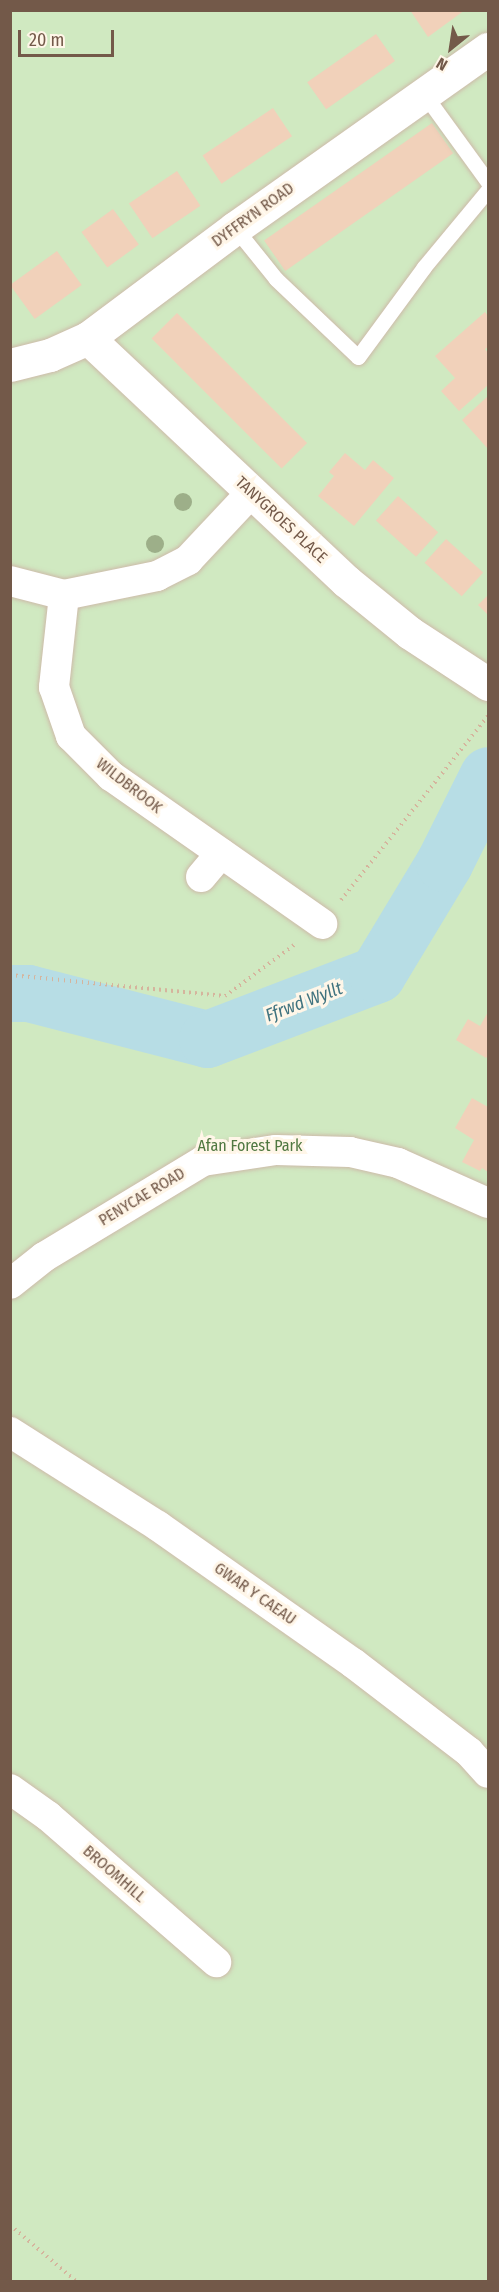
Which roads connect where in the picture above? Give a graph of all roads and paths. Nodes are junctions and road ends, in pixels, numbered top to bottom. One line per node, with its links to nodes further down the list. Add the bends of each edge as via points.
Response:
1 (489, 49): 2 (street, DYFFRYN ROAD)
2 (424, 94): 3 (lane); 5 (street, DYFFRYN ROAD)
3 (489, 182)
4 (489, 190): 5 (lane, via 424,267 358,357 276,279)
5 (235, 228): 6 (street, DYFFRYN ROAD)
6 (88, 338): 7 (street, DYFFRYN ROAD, via 50,355); 8 (street, TANYGROES PLACE)
7 (10, 365)
8 (251, 493): 10 (street, via 188,560 157,576); 11 (street, TANYGROES PLACE, via 346,581 410,633)
9 (10, 581): 10 (street)
10 (64, 595): 12 (street, WILDBROOK, via 54,687 71,736 111,776)
11 (489, 684)
12 (221, 853): 13 (street); 14 (street, WILDBROOK)
13 (201, 877)
14 (322, 924)
15 (489, 1203): 16 (street, PENYCAE ROAD, via 398,1163 350,1152 276,1150 203,1161 44,1257)
16 (10, 1284)
17 (10, 1432): 18 (street, GWAR Y CAEAU, via 158,1526 353,1663 469,1752)
18 (489, 1773)
19 (10, 1789): 20 (street, BROOMHILL, via 48,1816)
20 (216, 1962)
21 (10, 2225): 22 (path)
22 (77, 2282)

